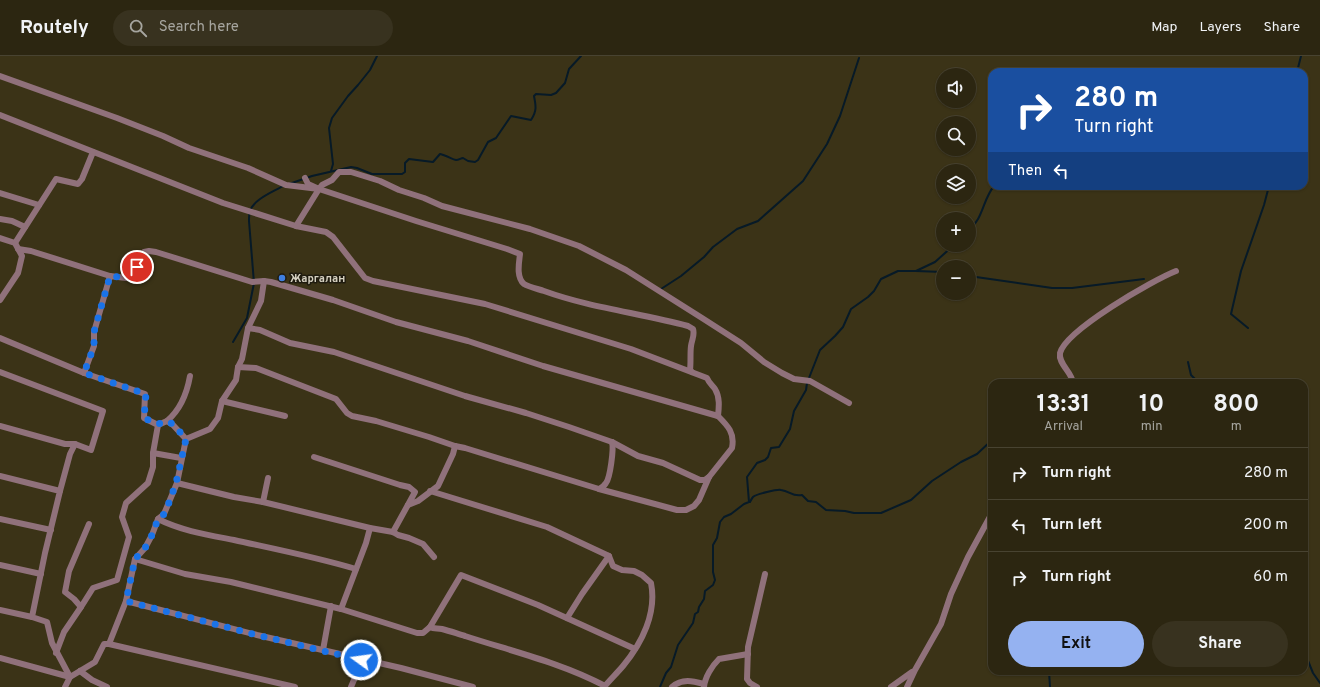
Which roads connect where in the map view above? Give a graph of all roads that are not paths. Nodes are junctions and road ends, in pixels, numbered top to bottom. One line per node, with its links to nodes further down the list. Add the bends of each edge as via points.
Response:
1 (0, 76): 5 (street, via 130,123 286,185)
2 (0, 115): 3 (street)
3 (93, 152): 7 (street, via 78,184 56,179); 9 (street, via 223,203)
4 (305, 178): 5 (street, via 308,184)
5 (320, 189): 9 (street); 22 (street, via 520,254 519,276 524,284 570,300 688,326 695,334 691,354); 27 (street, via 339,172 351,172 442,206 530,229 579,246 626,270 741,343 782,373 794,379 810,381)
6 (0, 193): 7 (street)
7 (39, 205): 10 (street)
8 (0, 219): 10 (street)
9 (296, 226): 22 (street, via 326,232 333,237 365,278 373,281 485,304 631,349)
10 (25, 227): 12 (street)
11 (0, 238): 12 (street)
12 (15, 243): 13 (street)
13 (18, 249): 15 (street); 17 (street, via 22,256 18,273)
14 (1176, 271): 25 (street, via 1162,276 1104,311 1062,347 1061,361)
15 (110, 276): 16 (street, via 126,278 137,267 144,252 149,251 252,282); 23 (street, via 94,332 94,346)
16 (264, 281): 18 (street, via 261,301); 29 (street, via 468,341 589,380)
17 (0, 300)
18 (248, 328): 20 (street); 34 (street, via 260,330 290,343 334,352)
19 (0, 338): 23 (street)
20 (238, 367): 26 (street, via 236,380); 36 (street, via 256,368 336,399 352,416 376,420)
21 (0, 372): 35 (street, via 104,411 92,450)
22 (692, 372): 29 (street, via 707,378 714,388 718,395)
23 (84, 373): 31 (street, via 146,394 144,418)
24 (190, 376): 30 (street, via 188,389 176,414)
25 (1072, 379)
26 (222, 401): 28 (street); 33 (street, via 218,418 210,429)
27 (849, 402)
28 (285, 416)
29 (718, 416): 42 (street, via 733,434 732,448)
30 (167, 421): 31 (street); 33 (street)
31 (158, 424): 37 (street)
32 (0, 426): 35 (street, via 65,444)
33 (186, 439): 39 (street)
34 (612, 442): 42 (street, via 638,456 700,480); 44 (street, via 607,482)
35 (75, 444): 45 (street)
36 (455, 446): 44 (street); 46 (street, via 438,486)
37 (153, 453): 39 (street); 65 (street, via 153,467 148,482 126,503 122,517 129,537 117,580 93,588)
38 (314, 457): 48 (street, via 409,487 415,492)
39 (181, 458): 43 (street)
40 (0, 476): 45 (street)
41 (268, 478): 47 (street)
42 (708, 478): 44 (street, via 699,500 686,510 677,510)
43 (176, 483): 47 (street); 49 (street, via 164,514)
44 (599, 489)
45 (60, 491): 54 (street)
46 (430, 491): 48 (street); 56 (street, via 547,527)
47 (263, 502): 53 (street)
48 (408, 505): 55 (street)
49 (158, 519): 58 (street, via 145,548); 60 (street, via 186,530)
50 (0, 520): 54 (street)
51 (988, 520): 78 (street, via 951,594 941,624)
52 (89, 524): 65 (street, via 69,571 65,592)
53 (370, 528): 55 (street); 60 (street)
54 (51, 530): 61 (street)
55 (393, 532): 57 (street, via 423,544)
56 (609, 556): 69 (street); 72 (street, via 613,566 634,571 651,583 652,612)
57 (434, 557)
58 (135, 559): 63 (street); 64 (street, via 185,574 231,582)
59 (0, 565): 61 (street)
60 (356, 569): 66 (street)
61 (41, 574): 68 (street)
62 (765, 574): 75 (street)
63 (126, 601): 71 (street); 73 (street)
64 (331, 606): 66 (street); 73 (street)
65 (81, 607): 74 (street, via 64,632)
66 (341, 609): 70 (street, via 417,633 423,633)
67 (0, 610): 68 (street)
68 (32, 617): 74 (street, via 47,622)
69 (567, 618): 70 (street, via 461,575); 72 (street)
70 (430, 626): 81 (street, via 555,665 593,679)
71 (110, 644): 79 (street, via 104,644 96,662); 85 (street)
72 (635, 649): 81 (street, via 624,666)
73 (323, 650): 77 (street)
74 (56, 653): 80 (street)
75 (748, 654): 82 (street, via 719,658); 89 (street, via 748,681)
76 (0, 658): 80 (street)
77 (361, 660): 86 (street); 87 (street)
78 (915, 670): 90 (street); 91 (street)
79 (80, 671): 80 (street); 84 (street)
80 (70, 677): 83 (street)
81 (604, 686)
82 (704, 686): 88 (street, via 689,680)
83 (66, 687)
84 (107, 687)
85 (295, 687)
86 (351, 687)
87 (473, 687)
88 (672, 687)
89 (757, 687)
90 (891, 687)
91 (907, 687)

